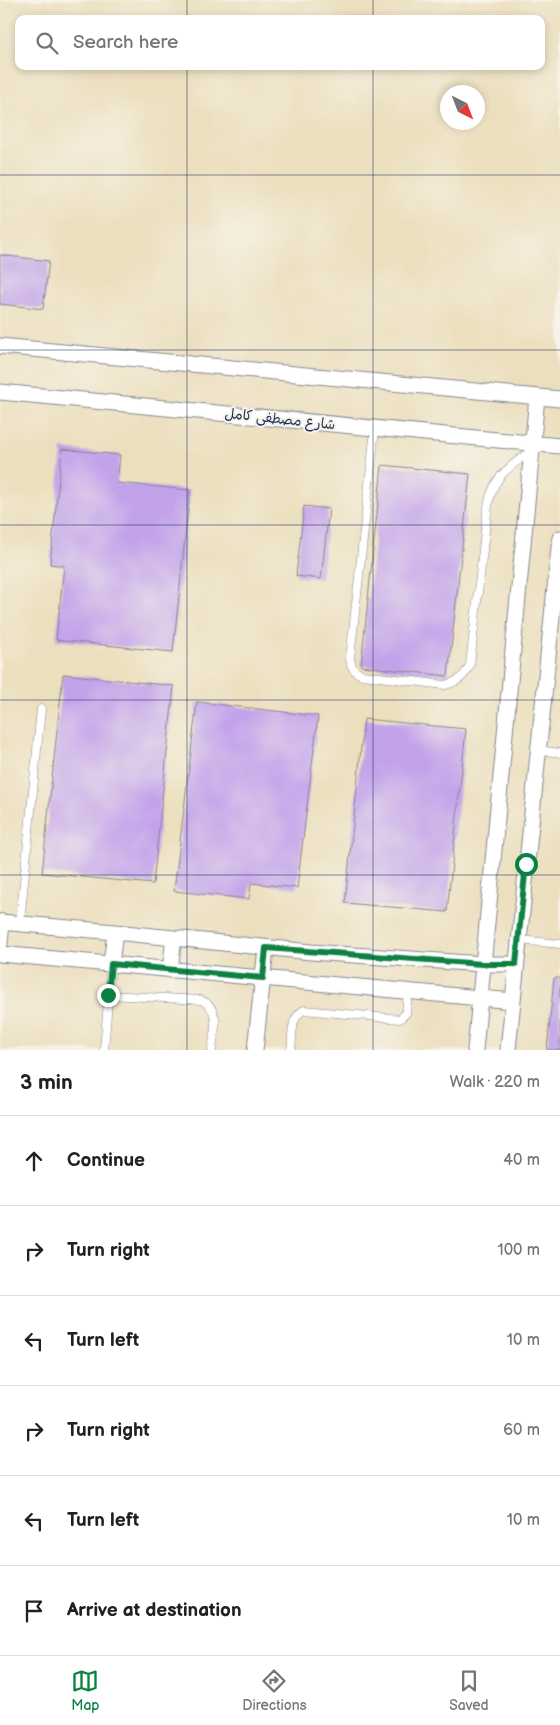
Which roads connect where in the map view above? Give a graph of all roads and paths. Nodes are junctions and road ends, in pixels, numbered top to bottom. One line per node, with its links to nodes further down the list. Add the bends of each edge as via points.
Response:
1 (0, 346): 3 (street)
2 (0, 392): 5 (street, شارع مصطفى كامل)
3 (537, 397): 4 (street); 7 (street)
4 (560, 399)
5 (375, 429): 7 (street, شارع مصطفى كامل); 7 (lane, via 351,664 355,672 363,675 445,685 454,683 470,665 491,494 504,470)
6 (560, 446): 7 (street, شارع مصطفى كامل)
7 (532, 447): 23 (street)
8 (560, 538): 9 (street)
9 (557, 604): 11 (street)
10 (41, 709): 14 (lane)
11 (538, 750): 12 (lane); 17 (street)
12 (560, 752)
13 (1, 922): 14 (street); 18 (street)
14 (20, 924): 15 (street)
15 (115, 932): 16 (street); 22 (street)
16 (174, 938): 20 (street); 25 (street)
17 (519, 940): 19 (lane); 24 (street)
18 (0, 944)
19 (560, 944)
20 (266, 948): 23 (street); 26 (street)
21 (0, 954): 22 (street)
22 (111, 964): 25 (street); 28 (lane)
23 (482, 964): 24 (street); 29 (street)
24 (516, 964): 30 (street)
25 (170, 970): 26 (street)
26 (263, 978): 27 (street); 33 (street)
27 (408, 991): 29 (street); 34 (lane, via 406,1013 400,1019 304,1010 294,1021)
28 (108, 995): 31 (lane); 32 (lane, via 206,1002 216,1017)
29 (479, 998): 30 (street); 35 (street)
30 (513, 1001): 36 (street)
31 (104, 1050)
32 (212, 1050)
33 (255, 1050)
34 (291, 1050)
35 (475, 1050)
36 (508, 1050)

